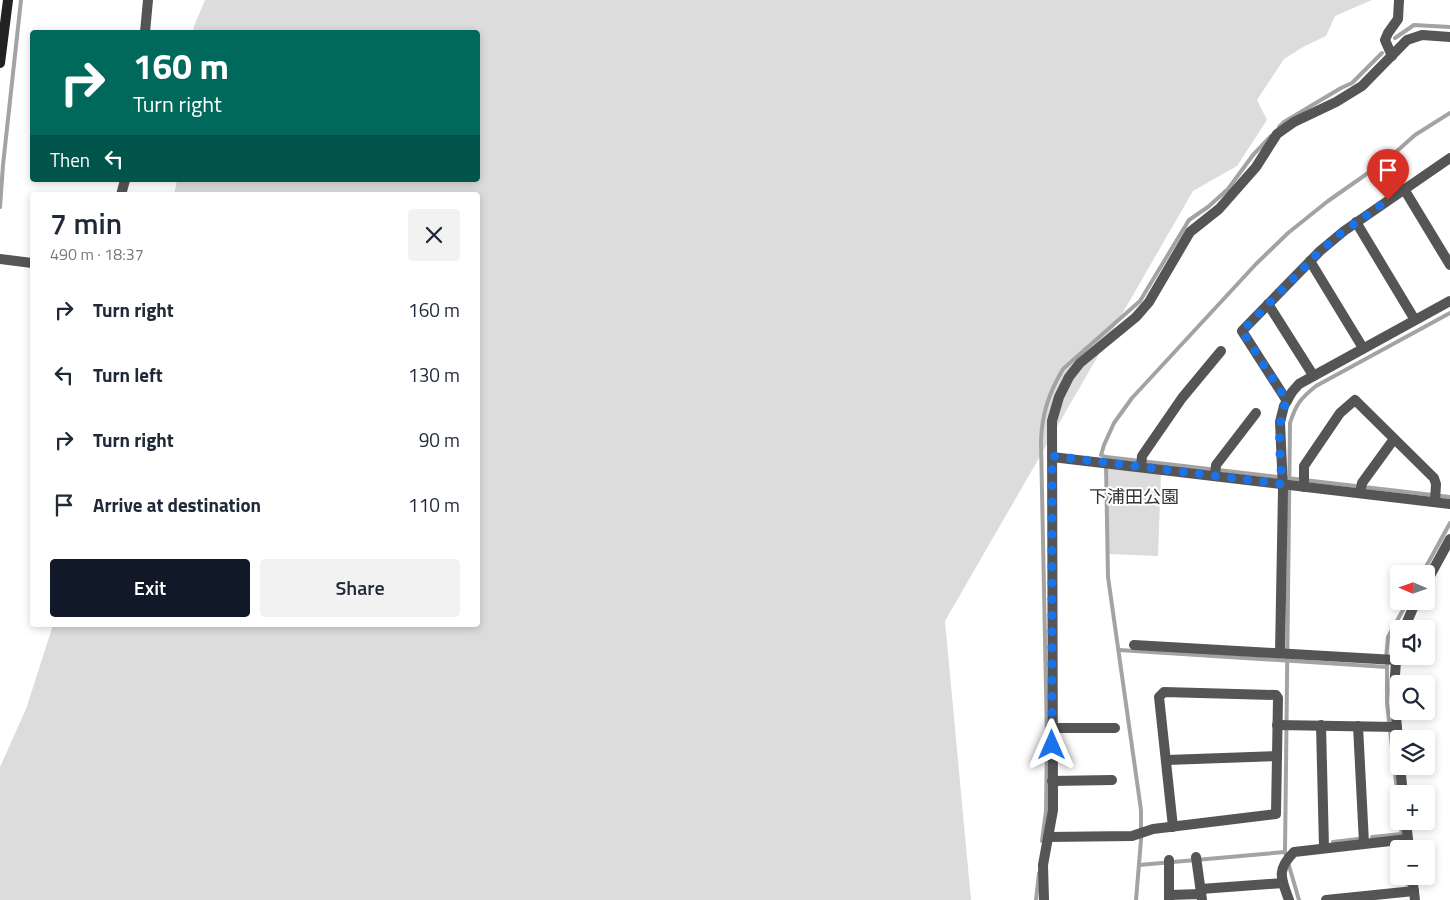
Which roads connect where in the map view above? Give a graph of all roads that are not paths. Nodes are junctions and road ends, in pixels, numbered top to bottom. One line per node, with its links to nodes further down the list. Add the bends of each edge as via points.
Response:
1 (8, 0): 7 (main road)
2 (148, 0): 4 (street)
3 (1399, 0): 6 (street, via 1398,19 1385,40)
4 (145, 30)
5 (1450, 37): 6 (street, via 1422,35 1407,40)
6 (1392, 56): 24 (street, via 1362,86 1277,134 1250,174 1219,209 1190,232 1149,302 1136,317 1080,363 1070,377 1059,397 1052,421)
7 (0, 63)
8 (1450, 158): 9 (street)
9 (1404, 190): 10 (street); 14 (street)
10 (1356, 222): 12 (street); 17 (street)
11 (0, 260): 13 (street)
12 (1310, 261): 16 (street); 18 (street)
13 (30, 263)
14 (1450, 265)
15 (1450, 301): 17 (street)
16 (1268, 304): 20 (street); 21 (street, via 1242,331)
17 (1414, 320): 18 (street)
18 (1364, 348): 20 (street)
19 (1221, 351): 25 (street, via 1182,398)
20 (1313, 375): 21 (street, via 1299,384)
21 (1287, 401): 27 (street, via 1280,422)
22 (1256, 413): 26 (street)
23 (1394, 439): 27 (street, via 1355,400 1340,413); 28 (street); 29 (street, via 1434,478)
24 (1052, 456): 25 (street); 40 (street)
25 (1141, 464): 26 (street)
26 (1216, 472): 27 (street)
27 (1292, 482): 28 (street); 34 (street)
28 (1361, 489): 29 (street)
29 (1435, 498): 30 (street)
30 (1450, 504)
31 (1450, 539): 32 (street)
32 (1435, 566)
33 (1134, 645): 34 (street)
34 (1285, 653): 35 (street)
35 (1389, 660): 39 (street, via 1394,694)
36 (1283, 725): 37 (street); 43 (street); 44 (street, via 1276,695 1164,692 1159,697)
37 (1321, 725): 38 (street); 51 (street)
38 (1358, 726): 39 (street); 49 (street)
39 (1392, 727): 42 (street)
40 (1052, 728): 41 (street); 46 (street)
41 (1116, 728)
42 (1393, 730)
43 (1277, 756): 44 (street); 47 (street, via 1276,814)
44 (1167, 760): 47 (street)
45 (1112, 780): 46 (street)
46 (1052, 781): 48 (street, via 1053,810)
47 (1173, 827): 48 (street, via 1132,836)
48 (1048, 837): 58 (street, via 1043,865)
49 (1364, 843): 50 (street); 51 (street)
50 (1390, 844)
51 (1324, 848): 54 (street, via 1294,852 1282,868)
52 (1197, 859): 55 (street)
53 (1169, 862): 57 (street)
54 (1283, 883): 55 (street); 59 (street)
55 (1200, 894): 57 (street)
56 (1414, 896): 60 (street)
57 (1169, 898)
58 (1044, 900)
59 (1289, 900)
60 (1326, 900)

